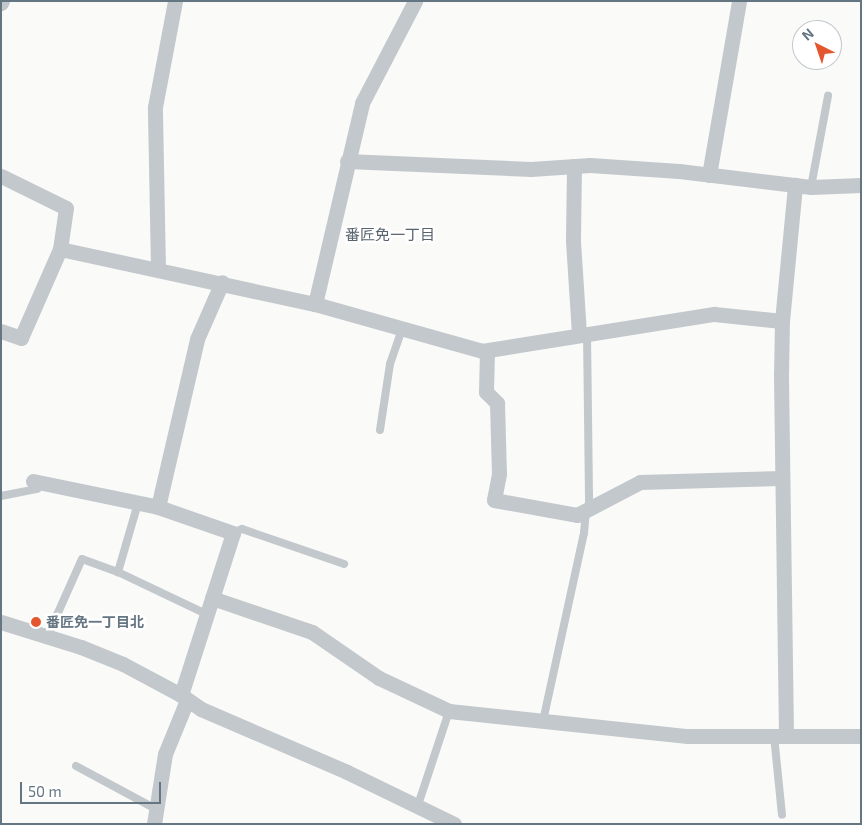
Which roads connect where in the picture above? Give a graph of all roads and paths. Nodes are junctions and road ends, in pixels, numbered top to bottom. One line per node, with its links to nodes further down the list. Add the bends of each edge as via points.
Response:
1 (175, 1): 13 (street, via 155,107)
2 (415, 1): 5 (street, via 362,103)
3 (739, 1): 7 (street)
4 (828, 96): 11 (lane)
5 (347, 161): 6 (street, via 531,169); 15 (street)
6 (574, 166): 7 (street); 19 (street, via 572,241)
7 (709, 175): 10 (street)
8 (1, 176): 12 (street, via 66,208)
9 (861, 184): 11 (street)
10 (795, 185): 11 (street); 16 (street)
11 (811, 187)
12 (60, 249): 13 (street); 18 (street, via 21,338)
13 (158, 270): 14 (street)
14 (222, 282): 15 (street); 25 (street, via 197,338)
15 (315, 304): 17 (street)
16 (782, 321): 19 (street, via 714,314); 22 (street)
17 (402, 329): 20 (street); 21 (lane, via 390,364)
18 (1, 331)
19 (583, 334): 20 (street); 27 (lane)
20 (487, 351): 27 (street, via 486,392 497,403 499,474 494,500 577,515)
21 (380, 430)
22 (782, 478): 27 (street, via 640,482); 38 (street)
23 (35, 485): 24 (lane); 25 (street); 26 (street)
24 (1, 496)
25 (158, 507): 26 (street, via 145,512); 28 (street)
26 (136, 510): 30 (lane)
27 (588, 511): 37 (lane)
28 (233, 533): 29 (lane, via 242,529); 31 (street)
29 (344, 564)
30 (118, 572): 32 (lane); 34 (lane, via 82,560)
31 (212, 598): 32 (street); 36 (street, via 312,632 379,678)
32 (206, 614): 35 (street)
33 (1, 622): 34 (street)
34 (48, 636): 35 (street, via 123,664)
35 (184, 698): 41 (street, via 201,709); 43 (street, via 166,754)
36 (450, 711): 37 (street); 41 (lane)
37 (543, 721): 38 (street, via 679,736)
38 (780, 735): 39 (street); 42 (lane)
39 (861, 736)
40 (76, 766): 43 (lane)
41 (418, 806): 44 (street)
42 (782, 815)
43 (155, 816)
44 (454, 824)

